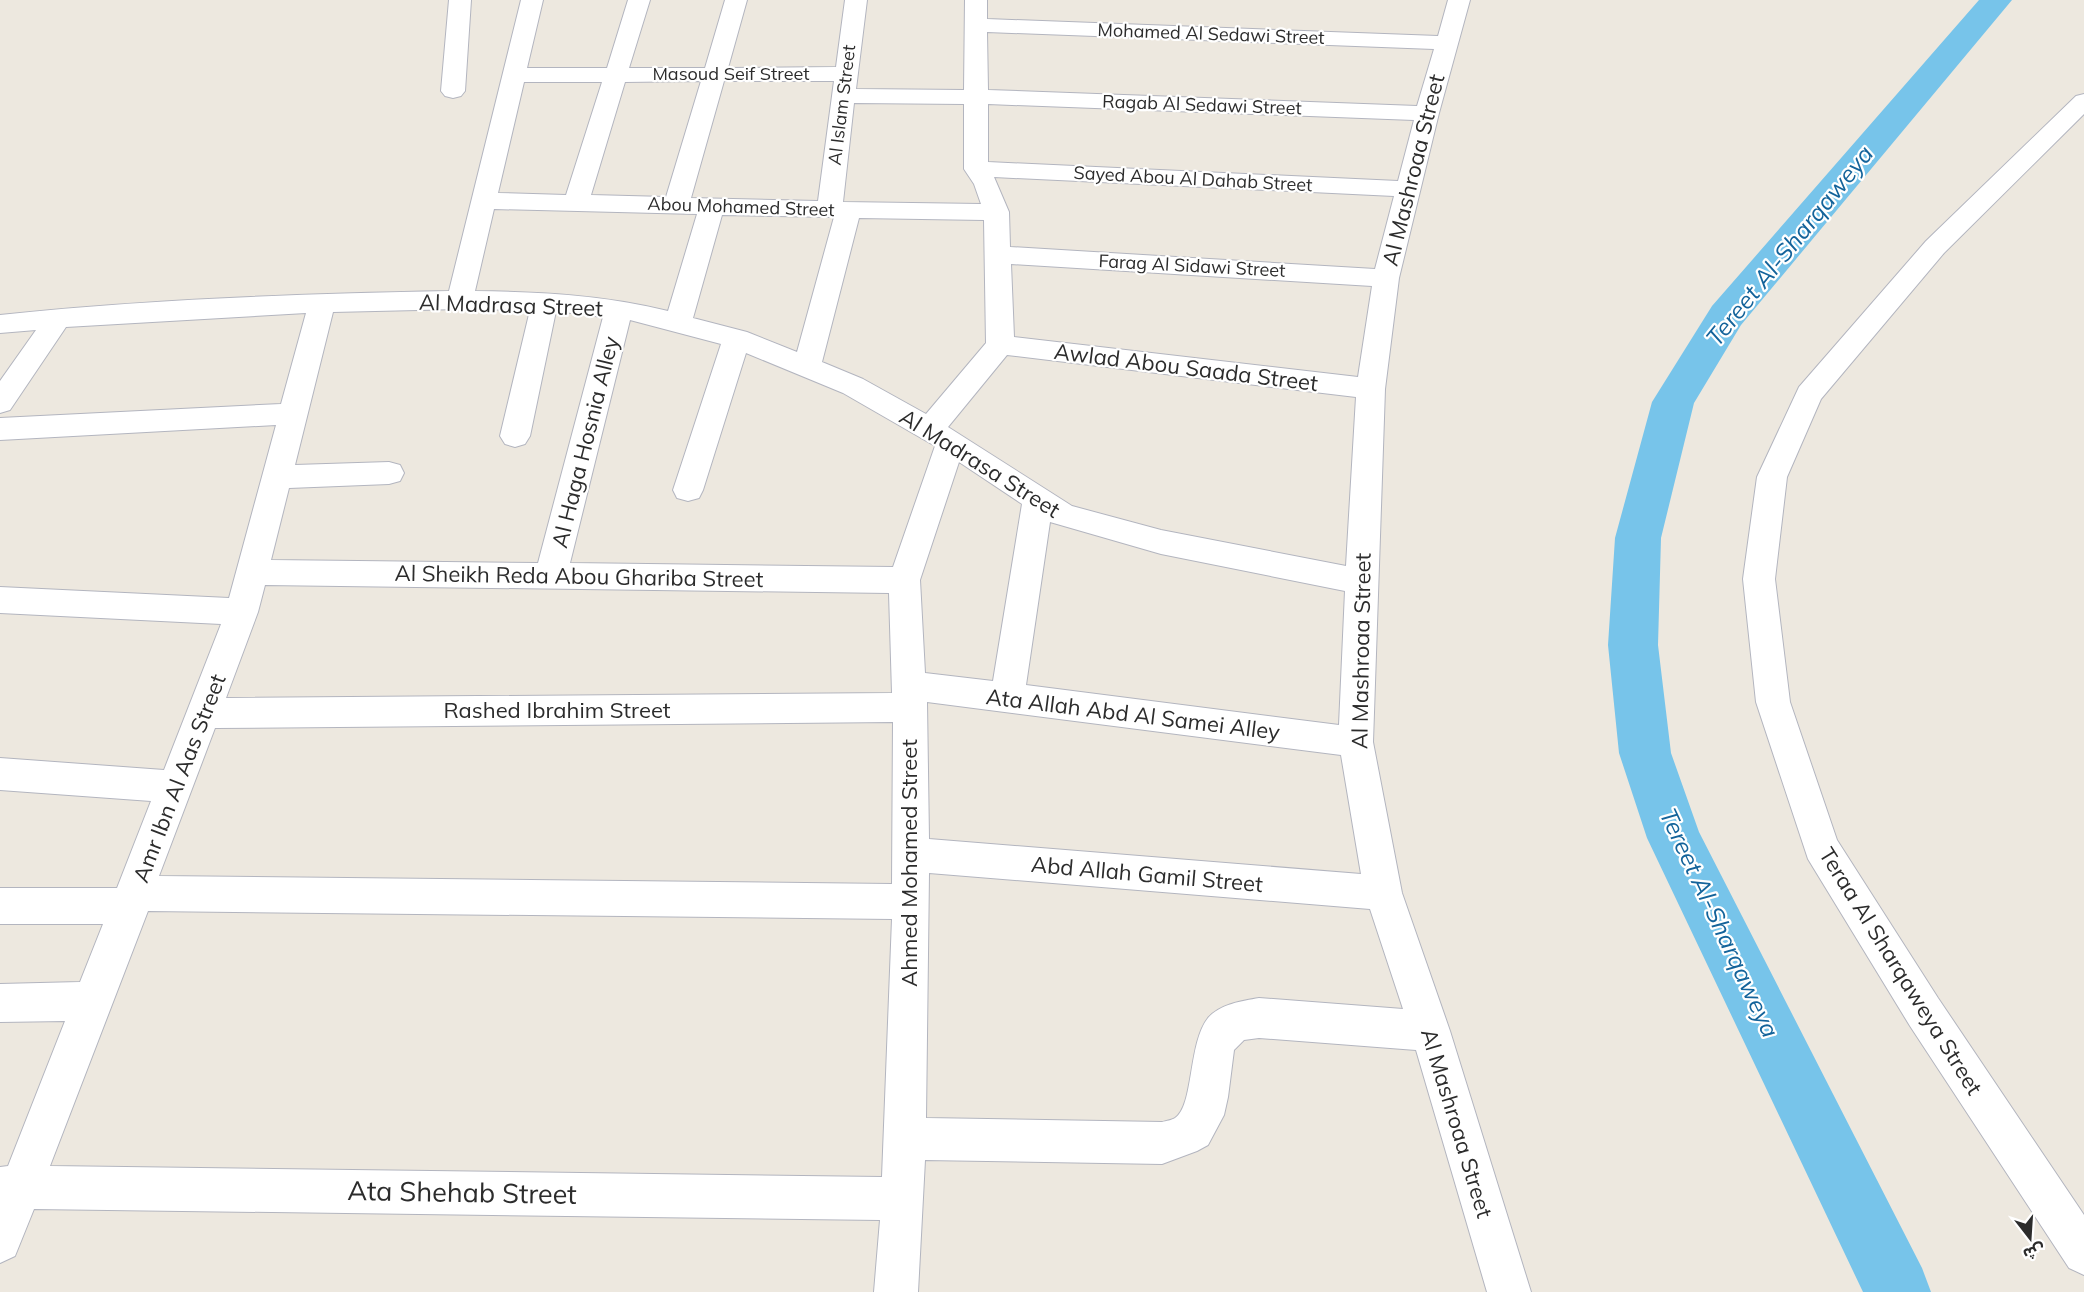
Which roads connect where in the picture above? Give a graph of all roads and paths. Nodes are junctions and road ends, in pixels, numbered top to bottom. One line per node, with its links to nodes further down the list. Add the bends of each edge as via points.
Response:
1 (460, 0): 13 (street)
2 (532, 0): 9 (street)
3 (639, 0): 10 (street)
4 (736, 0): 11 (street)
5 (856, 0): 12 (street, Al Islam Street)
6 (1459, 0): 8 (street, Al Mashroaa Street)
7 (976, 12): 8 (street, Mohamed Al Sedawi Street); 14 (street)
8 (1446, 43): 16 (street, Al Mashroaa Street)
9 (515, 75): 10 (street, Masoud Seif Street); 19 (street)
10 (616, 75): 11 (street, Masoud Seif Street); 20 (street)
11 (714, 75): 12 (street, Masoud Seif Street); 21 (street)
12 (845, 85): 14 (street, Masoud Seif Street); 23 (street, Al Islam Street)
13 (453, 91)
14 (977, 97): 16 (street, Ragab Al Sedawi Street); 17 (street)
15 (2084, 101): 71 (street, Teraa Al Sharqaweya Street, via 1935,247 1809,394 1772,477 1759,579 1773,702 1821,847 1924,1012)
16 (1427, 113): 18 (street, Al Mashroaa Street)
17 (976, 169): 18 (street, Sayed Abou Al Dahab Street); 24 (street)
18 (1409, 189): 26 (street, Al Mashroaa Street)
19 (486, 201): 20 (street, Abou Mohamed Street); 27 (street)
20 (576, 203): 21 (street, Abou Mohamed Street)
21 (677, 204): 22 (street, Abou Mohamed Street)
22 (712, 205): 23 (street, Abou Mohamed Street); 32 (street)
23 (838, 211): 24 (street, Abou Mohamed Street); 36 (street, Al Islam Street)
24 (996, 212): 25 (street)
25 (997, 255): 26 (street, Farag Al Sidawi Street); 35 (street)
26 (1386, 278): 37 (street, Al Mashroaa Street)
27 (460, 300): 28 (street, Al Madrasa Street); 29 (street, Al Madrasa Street)
28 (544, 302): 30 (street, Al Madrasa Street); 41 (street)
29 (322, 303): 31 (street, Al Madrasa Street); 39 (street, Amr Ibn Al Aas Street)
30 (620, 309): 32 (street, Al Madrasa Street); 48 (street, Al Haga Hosnia Alley)
31 (58, 318): 33 (street, Al Madrasa Street); 38 (street)
32 (678, 322): 34 (street, Al Madrasa Street)
33 (0, 324)
34 (737, 339): 36 (street, Al Madrasa Street); 45 (street)
35 (1000, 345): 37 (street, Awlad Abou Saada Street); 42 (street)
36 (807, 367): 42 (street, Al Madrasa Street, via 853,386)
37 (1371, 389): 50 (street, Al Mashroaa Street)
38 (0, 403)
39 (293, 414): 40 (street); 44 (street, Amr Ibn Al Aas Street)
40 (0, 429)
41 (515, 436)
42 (940, 436): 46 (street, Al Madrasa Street); 49 (street, Ahmed Mohamed Street)
43 (389, 473): 44 (street)
44 (277, 477): 47 (street, Amr Ibn Al Aas Street)
45 (688, 490)
46 (1038, 501): 50 (street, Al Madrasa Street, via 1063,515 1161,542); 54 (street)
47 (254, 572): 48 (street, Al Sheikh Reda Abou Ghariba Street); 52 (street, Amr Ibn Al Aas Street)
48 (551, 575): 49 (street, Al Sheikh Reda Abou Ghariba Street)
49 (904, 580): 53 (street, Ahmed Mohamed Street)
50 (1361, 582): 56 (street, Al Mashroaa Street)
51 (0, 600): 52 (street)
52 (242, 612): 55 (street, Amr Ibn Al Aas Street)
53 (910, 696): 54 (street, Ata Allah Abd Al Samei Alley); 55 (street, Rashed Ibrahim Street); 59 (street, Ahmed Mohamed Street)
54 (1007, 698): 56 (street, Ata Allah Abd Al Samei Alley)
55 (204, 713): 58 (street, Amr Ibn Al Aas Street)
56 (1356, 742): 60 (street, Al Mashroaa Street)
57 (0, 774): 58 (street)
58 (176, 787): 61 (street, Amr Ibn Al Aas Street)
59 (912, 855): 60 (street, Abd Allah Gamil Street); 62 (street, Ahmed Mohamed Street)
60 (1383, 893): 66 (street, Al Mashroaa Street)
61 (133, 899): 62 (street); 63 (street); 64 (street, Amr Ibn Al Aas Street)
62 (911, 902): 67 (street, Ahmed Mohamed Street)
63 (0, 906)
64 (93, 1002): 65 (street); 68 (street, Amr Ibn Al Aas Street)
65 (0, 1003)
66 (1430, 1031): 67 (street, via 1259,1018 1232,1024 1214,1043 1209,1097 1203,1116 1191,1132 1162,1143); 73 (street, Al Mashroaa Street)
67 (904, 1140): 69 (street, Ahmed Mohamed Street)
68 (11, 1188): 69 (street, Ata Shehab Street); 70 (street, Amr Ibn Al Aas Street)
69 (903, 1199): 72 (street, Ahmed Mohamed Street)
70 (0, 1241)
71 (2084, 1253)
72 (896, 1292)
73 (1509, 1292)

